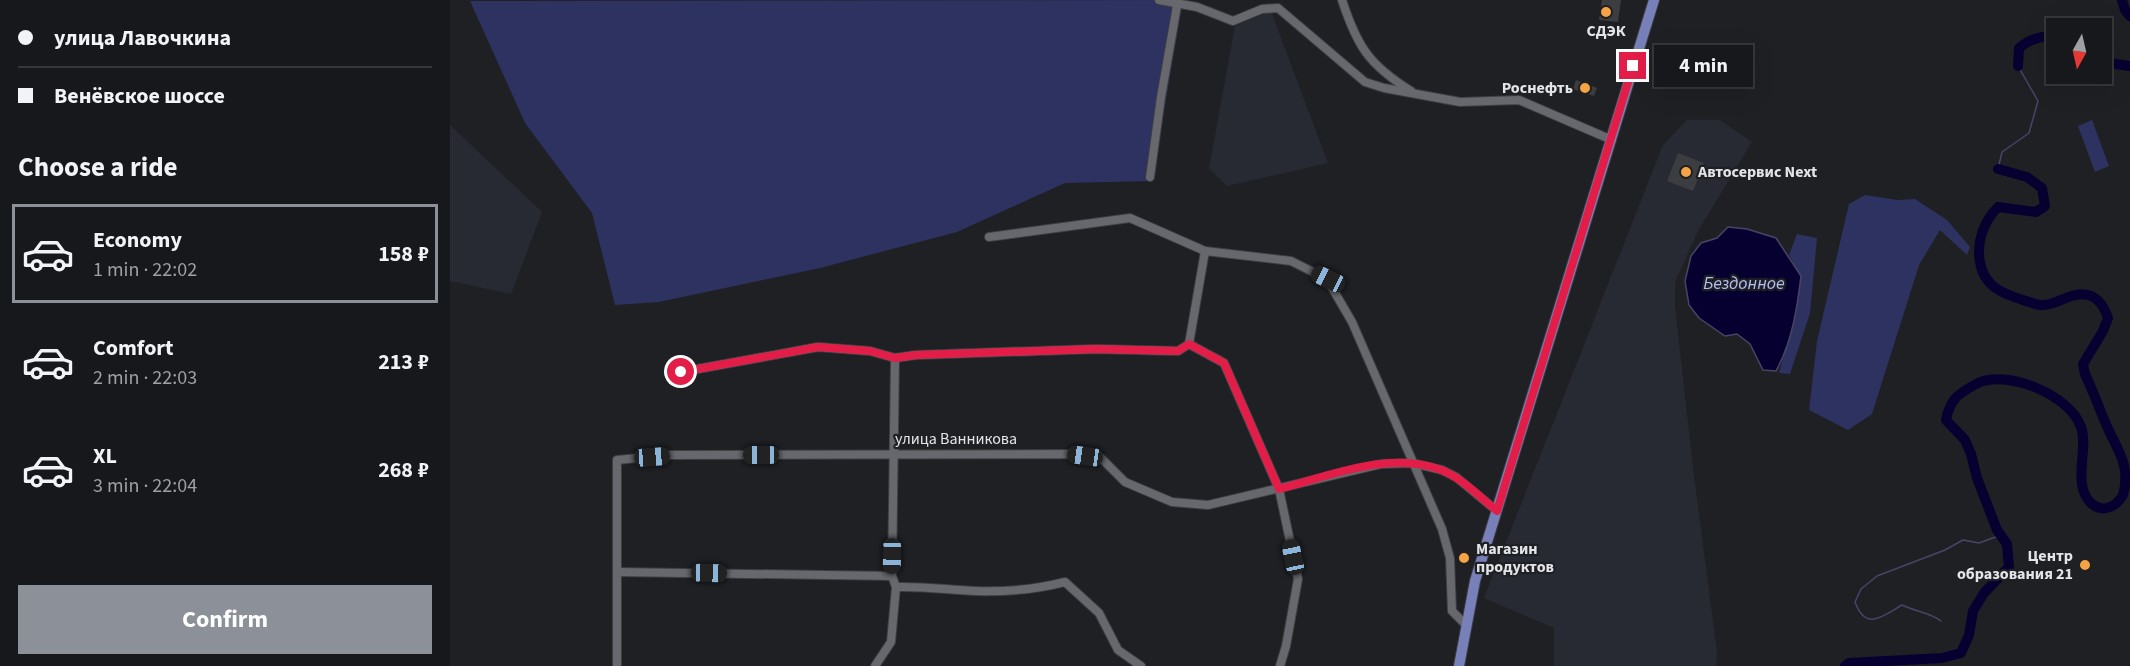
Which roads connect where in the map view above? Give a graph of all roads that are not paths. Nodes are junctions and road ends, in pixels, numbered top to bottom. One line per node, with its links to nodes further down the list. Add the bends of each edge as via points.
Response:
1 (1159, 0): 4 (street)
2 (1342, 0): 5 (street, via 1365,53)
3 (1654, 0): 6 (main road)
4 (1178, 2): 5 (street, via 1233,21 1262,9 1284,10 1297,26 1365,82); 7 (street)
5 (1413, 93): 6 (street, via 1460,102 1519,100)
6 (1611, 140): 16 (main road)
7 (1150, 177)
8 (989, 237): 9 (street, via 1130,218)
9 (1205, 251): 10 (street); 14 (street, via 1291,261 1328,279 1352,322)
10 (1189, 344): 11 (street, via 1178,351 1096,349); 15 (street, via 1224,363)
11 (895, 358): 12 (street, via 870,351 818,347); 13 (street)
12 (681, 372)
13 (894, 455): 15 (street, улица Ванникова, via 1069,454 1101,458 1125,482 1172,502 1208,505); 17 (street, улица Ванникова, via 670,455 617,460); 18 (street)
14 (1412, 463): 15 (street, улица Ванникова, via 1381,464); 16 (street, улица Ванникова, via 1456,477); 20 (street, via 1450,558 1452,611)
15 (1279, 489): 24 (street, via 1298,579)
16 (1497, 511): 20 (main road)
17 (617, 572): 18 (street); 21 (street)
18 (892, 576): 19 (street)
19 (896, 586): 22 (street, via 891,642); 23 (street, via 977,591 1065,582 1099,613 1118,650)
20 (1466, 625): 25 (main road)
21 (617, 666)
22 (875, 666)
23 (1141, 666)
24 (1280, 666)
25 (1459, 666)

